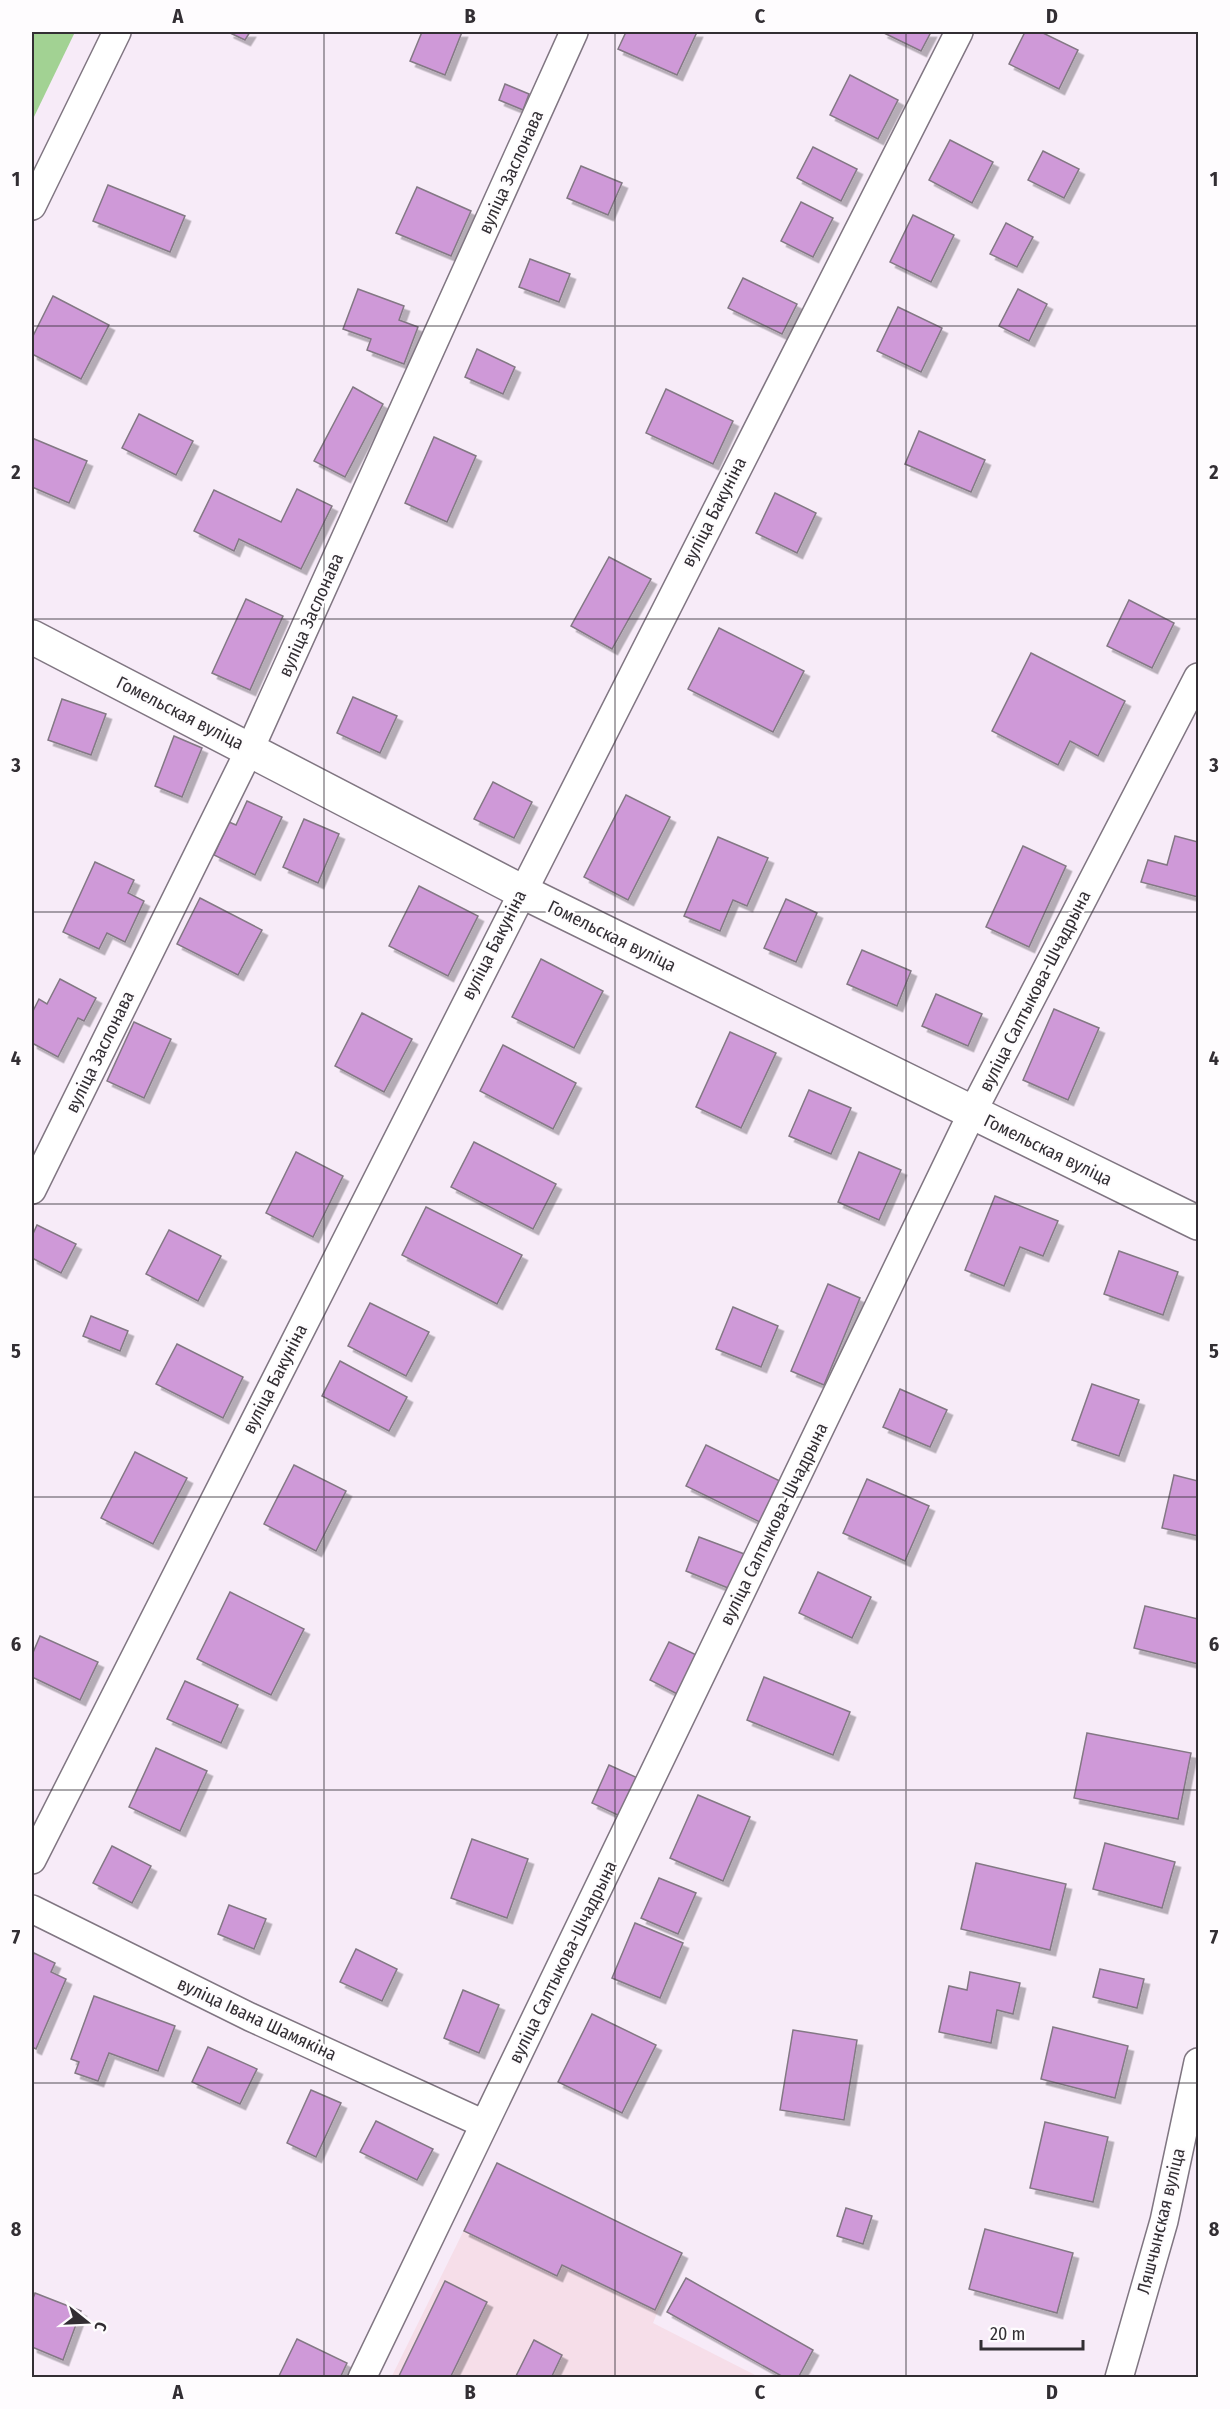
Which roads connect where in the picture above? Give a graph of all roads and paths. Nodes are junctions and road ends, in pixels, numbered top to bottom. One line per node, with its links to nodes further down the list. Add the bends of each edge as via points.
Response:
1 (117, 32): 4 (street)
2 (574, 32): 7 (street, вуліца Заслонава)
3 (959, 32): 8 (street, вуліца Бакуніна)
4 (32, 206)
5 (32, 637): 7 (street, Гомельская вуліца)
6 (1198, 677): 9 (street, вуліца Салтыкова-Шчадрына)
7 (250, 749): 8 (street, Гомельская вуліца); 10 (street, вуліца Заслонава)
8 (521, 891): 9 (street, Гомельская вуліца); 12 (street, вуліца Бакуніна)
9 (972, 1113): 11 (street, Гомельская вуліца); 15 (street, вуліца Салтыкова-Шчадрына)
10 (32, 1190)
11 (1198, 1223)
12 (32, 1860)
13 (32, 1909): 15 (street, вуліца Івана Шамякіна, via 250,2017)
14 (1198, 2062): 17 (street, Ляшчынская вуліца, via 1164,2221)
15 (484, 2124): 16 (street, вуліца Салтыкова-Шчадрына)
16 (362, 2378)
17 (1119, 2378)

